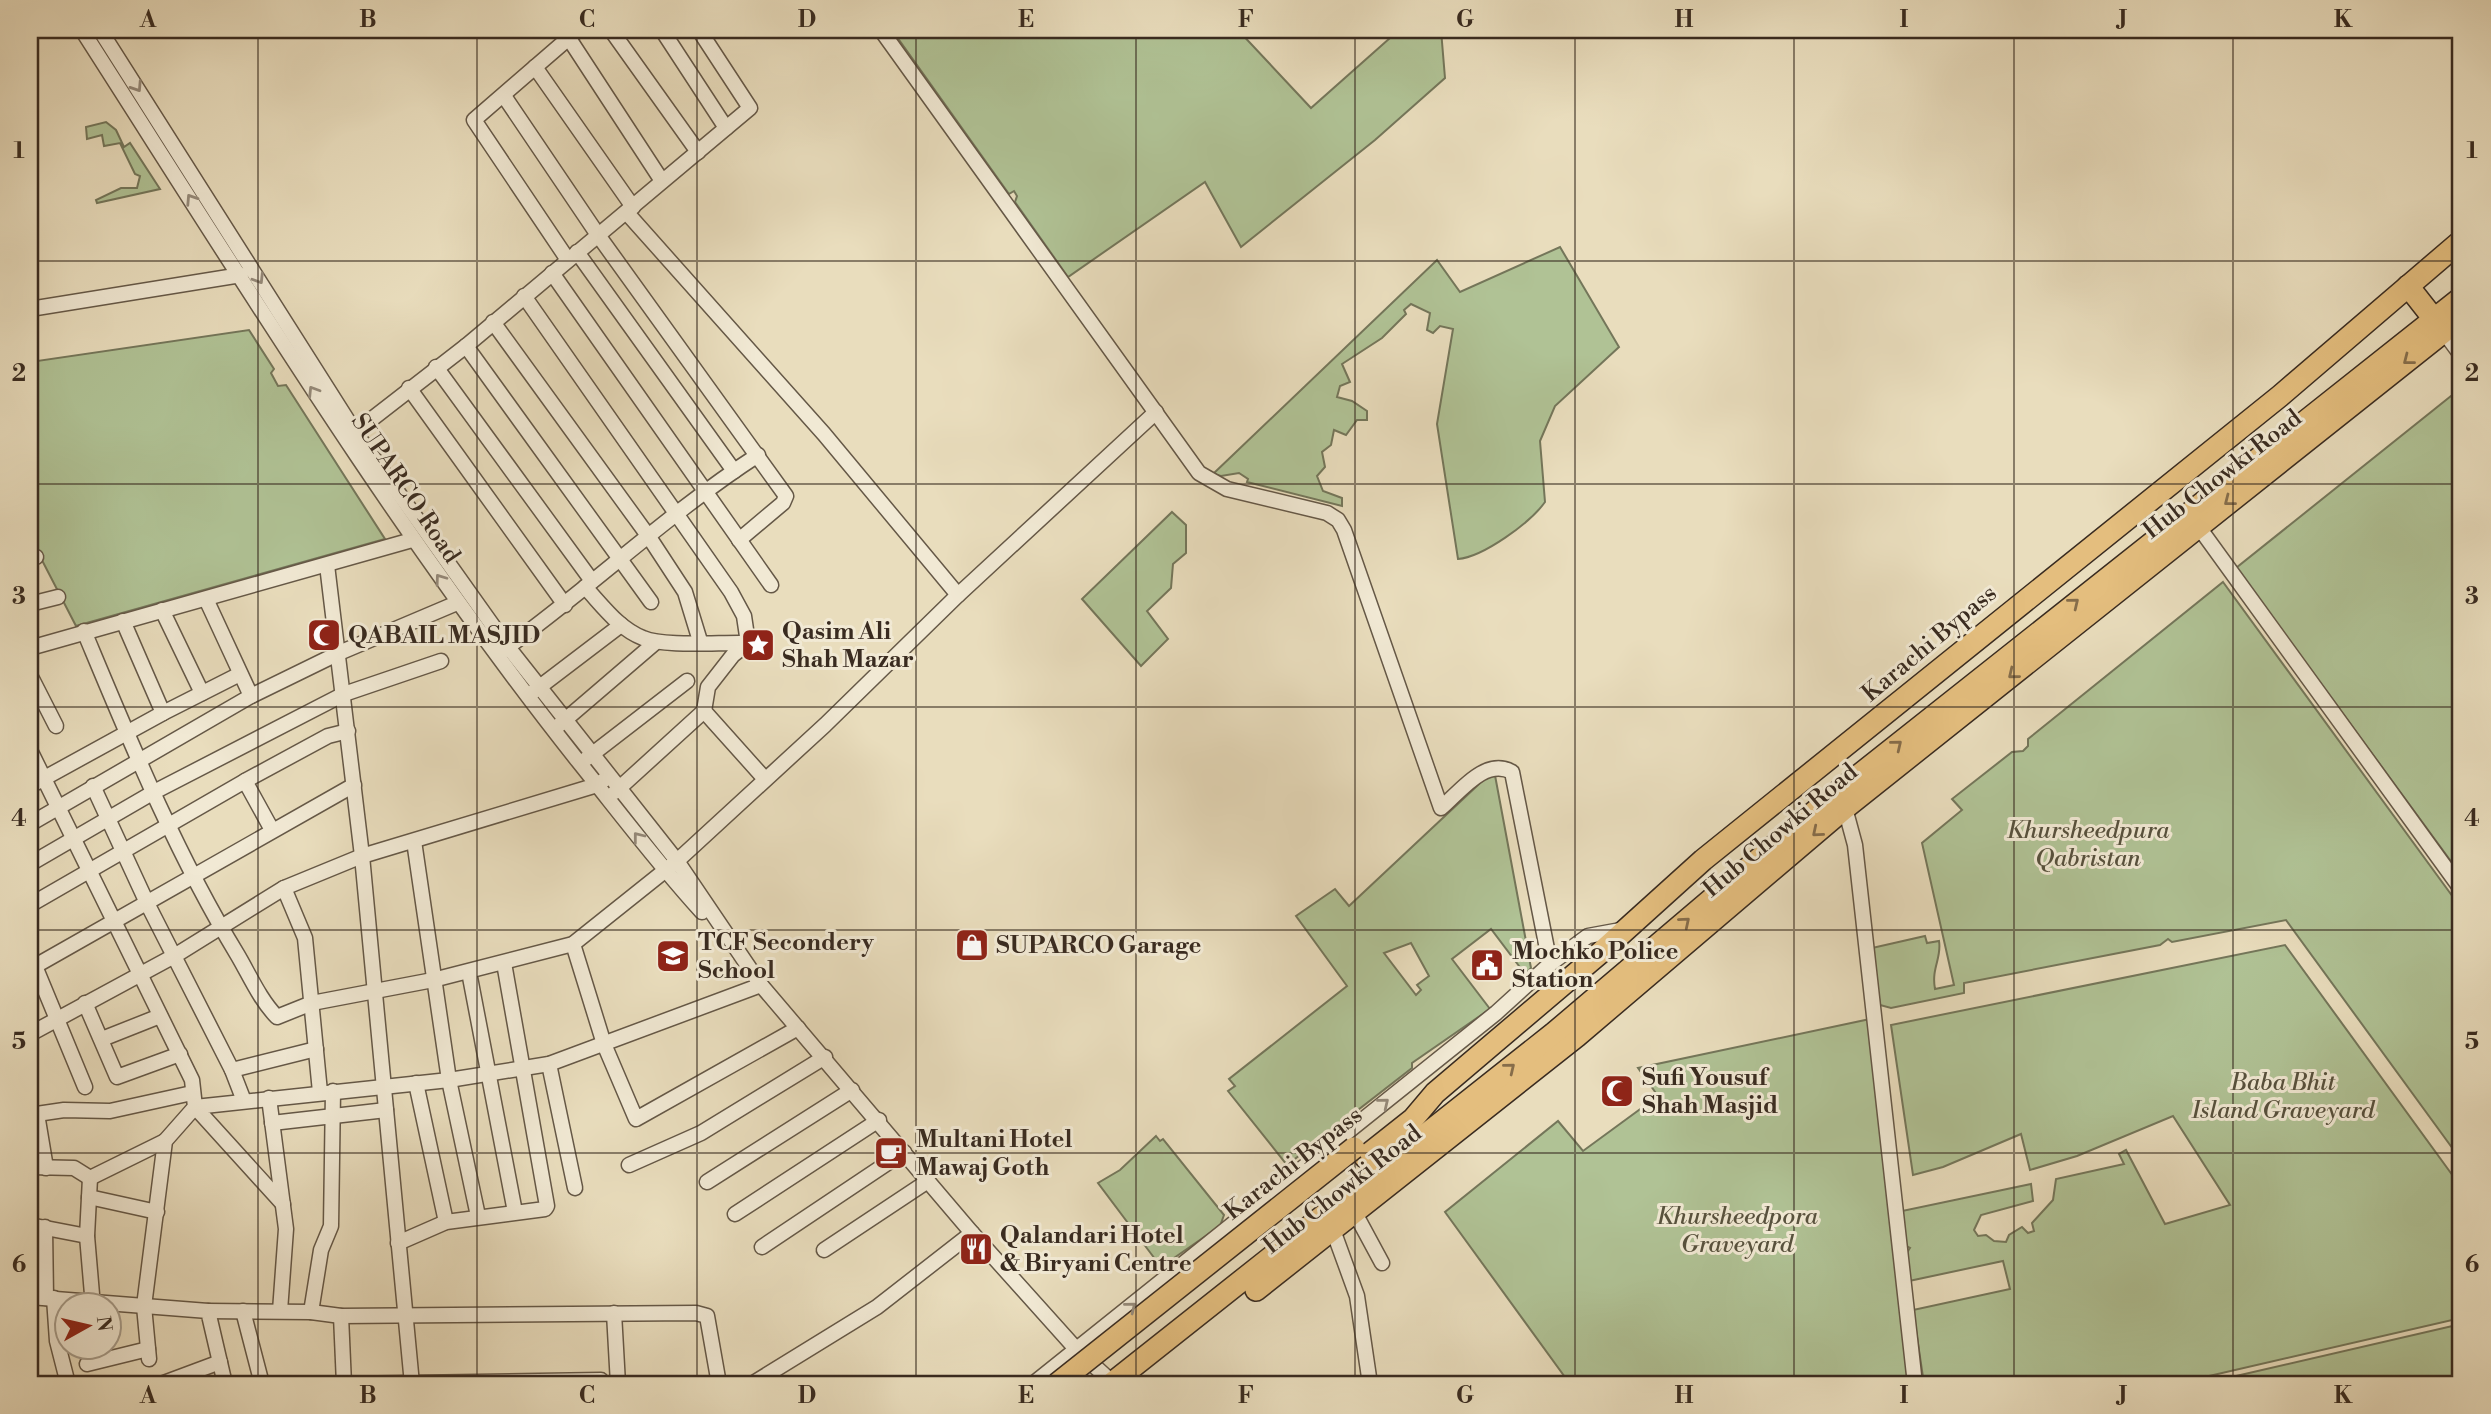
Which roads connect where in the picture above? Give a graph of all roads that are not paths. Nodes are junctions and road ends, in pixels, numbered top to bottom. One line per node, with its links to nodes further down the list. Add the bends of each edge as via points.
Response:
1 (82, 30): 18 (street, SUPARCO Road, one-way to 1)
2 (100, 30): 31 (street, SUPARCO Road, one-way to 31)
3 (611, 30): 11 (street)
4 (662, 30): 10 (street)
5 (699, 30): 10 (street, via 750,108)
6 (881, 30): 30 (street)
7 (573, 34): 8 (street); 12 (street)
8 (535, 67): 9 (street); 13 (street)
9 (504, 96): 14 (street); 16 (street, via 475,116 475,124)
10 (726, 128): 11 (street)
11 (698, 152): 12 (street)
12 (662, 181): 13 (street)
13 (630, 210): 14 (street); 44 (street)
14 (598, 235): 16 (street); 32 (street)
15 (2461, 241): 19 (highway, Karachi Bypass)
16 (573, 256): 17 (street); 33 (street)
17 (552, 273): 20 (street); 34 (street)
18 (241, 275): 22 (street); 31 (street, SUPARCO Road, one-way to 18)
19 (2408, 286): 25 (highway); 113 (highway, Karachi Bypass, via 2280,396 1703,860)
20 (524, 296): 24 (street); 35 (street)
21 (2461, 298): 25 (highway)
22 (30, 309)
23 (2461, 318): 25 (highway, Hub Chowki Road)
24 (493, 322): 26 (street); 37 (street)
25 (2439, 325): 27 (street); 36 (highway, Hub Chowki Road, one-way to 36); 209 (highway, one-way to 25, via 1554,1033 1839,791)
26 (466, 346): 28 (street); 40 (street)
27 (2461, 355)
28 (436, 367): 29 (street); 42 (street)
29 (409, 388): 31 (street); 50 (street)
30 (1156, 412): 44 (street); 119 (street, via 1199,473 1212,483 1327,513 1338,520 1441,808 1486,769 1502,766 1512,772)
31 (350, 436): 38 (street, SUPARCO Road); 58 (street, SUPARCO Road)
32 (758, 455): 33 (street); 39 (street, via 786,500)
33 (734, 471): 34 (street)
34 (704, 492): 35 (street); 39 (street)
35 (677, 514): 37 (street); 57 (street, via 731,592 744,616)
36 (2198, 526): 93 (highway, Hub Chowki Road, one-way to 93); 108 (street)
37 (649, 537): 40 (street); 55 (street, via 685,592)
38 (412, 540): 41 (street); 48 (street, SUPARCO Road, one-way to 38)
39 (739, 540): 43 (street)
40 (620, 561): 42 (street); 47 (street)
41 (327, 565): 46 (street); 60 (street)
42 (588, 584): 50 (street); 53 (street)
43 (771, 585)
44 (958, 595): 83 (street)
45 (58, 597): 49 (street)
46 (206, 599): 51 (street); 63 (street)
47 (651, 602)
48 (457, 603): 60 (street); 61 (street, SUPARCO Road)
49 (30, 604)
50 (565, 606): 58 (street)
51 (162, 610): 52 (street); 67 (street)
52 (123, 621): 54 (street); 72 (street)
53 (621, 625): 56 (street); 66 (street)
54 (85, 631): 59 (street); 77 (street)
55 (700, 641): 56 (street); 57 (street)
56 (656, 642): 73 (street)
57 (748, 643): 71 (street, via 708,687)
58 (508, 647): 61 (street); 66 (street, SUPARCO Road)
59 (30, 648)
60 (339, 653): 68 (street); 69 (street)
61 (495, 656): 70 (street, SUPARCO Road)
62 (441, 661): 68 (street)
63 (240, 674): 67 (street); 69 (street)
64 (30, 675): 74 (street)
65 (688, 681): 79 (street)
66 (540, 687): 70 (street); 73 (street, SUPARCO Road)
67 (202, 693): 72 (street)
68 (345, 694): 76 (street); 90 (street)
69 (251, 696): 80 (street)
70 (527, 697): 75 (street, SUPARCO Road)
71 (704, 711): 83 (street); 89 (street)
72 (163, 712): 77 (street)
73 (566, 720): 75 (street); 79 (street, SUPARCO Road)
74 (56, 726)
75 (554, 730): 81 (street, SUPARCO Road)
76 (348, 731): 84 (street, via 328,736); 86 (street)
77 (127, 734): 80 (street); 85 (street)
78 (30, 750): 85 (street)
79 (593, 753): 81 (street); 82 (street, SUPARCO Road)
80 (138, 760): 88 (street); 90 (street)
81 (580, 763): 87 (street, SUPARCO Road)
82 (611, 775): 87 (street); 89 (street, SUPARCO Road)
83 (764, 778): 102 (street)
84 (245, 781): 96 (street); 97 (street)
85 (36, 782): 92 (street)
86 (354, 785): 97 (street); 101 (street)
87 (597, 785): 91 (street, SUPARCO Road); 99 (street)
88 (93, 786): 92 (street); 94 (street)
89 (620, 788): 91 (street); 102 (street, SUPARCO Road)
90 (154, 792): 94 (street); 96 (street)
91 (608, 799): 105 (street, SUPARCO Road, one-way to 91)
92 (57, 808): 95 (street); 98 (street)
93 (1845, 808): 169 (highway, Hub Chowki Road, one-way to 169, via 1577,1036); 212 (street, via 1855,845)
94 (109, 818): 98 (street); 100 (street)
95 (30, 824)
96 (170, 826): 100 (street); 106 (street)
97 (272, 830): 106 (street)
98 (73, 837): 103 (street); 104 (street)
99 (414, 841): 101 (street); 122 (street)
100 (125, 851): 104 (street); 109 (street)
101 (362, 856): 107 (street); 124 (street)
102 (677, 861): 105 (street); 115 (street, SUPARCO Road)
103 (30, 864)
104 (88, 871): 110 (street); 111 (street)
105 (665, 871): 114 (street); 115 (street, SUPARCO Road)
106 (194, 876): 109 (street); 112 (street)
107 (284, 888): 112 (street); 126 (street, via 306,938)
108 (2461, 889)
109 (147, 903): 111 (street); 116 (street)
110 (30, 905)
111 (113, 922): 117 (street); 121 (street)
112 (220, 926): 116 (street); 126 (street, via 277,1017)
113 (1627, 929): 119 (street, via 1588,936); 156 (highway, Karachi Bypass, via 1435,1093 1404,1110)
114 (573, 944): 118 (street); 132 (street)
115 (732, 944): 123 (street, SUPARCO Road)
116 (176, 955): 121 (street); 138 (street)
117 (32, 963): 128 (street)
118 (504, 963): 120 (street); 137 (street)
119 (1550, 964): 193 (street, one-way to 119, via 1496,1013)
120 (469, 972): 122 (street); 139 (street)
121 (139, 974): 125 (street); 127 (street)
122 (433, 980): 124 (street); 140 (street)
123 (761, 985): 129 (street, SUPARCO Road); 132 (street)
124 (374, 991): 126 (street); 142 (street)
125 (85, 1003): 128 (street); 131 (street)
126 (312, 1003): 133 (street)
127 (160, 1016): 131 (street); 134 (street)
128 (55, 1019): 130 (street); 143 (street)
129 (798, 1028): 132 (street, via 640,1119 634,1117); 135 (street, SUPARCO Road)
130 (30, 1034)
131 (102, 1039): 134 (street, via 117,1077)
132 (604, 1044): 136 (street)
133 (316, 1049): 138 (street); 145 (street)
134 (180, 1054): 147 (street, via 192,1080)
135 (825, 1057): 144 (street, SUPARCO Road); 157 (street, via 701,1133)
136 (549, 1063): 137 (street); 163 (street)
137 (524, 1069): 139 (street); 167 (street, via 547,1206)
138 (232, 1070): 148 (street)
139 (488, 1074): 140 (street); 167 (street)
140 (449, 1080): 141 (street); 170 (street)
141 (416, 1083): 142 (street); 171 (street)
142 (383, 1086): 145 (street); 149 (street)
143 (85, 1087)
144 (852, 1090): 152 (street, SUPARCO Road); 162 (street)
145 (326, 1092): 146 (street); 150 (street)
146 (270, 1098): 148 (street); 153 (street)
147 (193, 1100): 148 (street); 151 (street); 154 (street); 165 (street)
148 (244, 1101)
149 (386, 1110): 150 (street); 177 (street)
150 (335, 1114): 153 (street); 189 (street, via 331,1226 321,1250)
151 (33, 1115): 159 (street)
152 (879, 1120): 155 (street, SUPARCO Road); 168 (street)
153 (272, 1123): 165 (street)
154 (165, 1140): 160 (street); 166 (street)
155 (904, 1152): 161 (street, SUPARCO Road); 178 (street)
156 (1359, 1153): 207 (highway, Karachi Bypass, bridge); 208 (highway, Karachi Bypass)
157 (629, 1165)
158 (30, 1167): 159 (street)
159 (46, 1168): 160 (street, via 74,1168)
160 (90, 1178): 164 (street)
161 (928, 1181): 175 (street, SUPARCO Road); 179 (street)
162 (707, 1182)
163 (575, 1188)
164 (89, 1197): 166 (street); 176 (street)
165 (283, 1204): 188 (street, via 286,1229)
166 (157, 1212): 185 (street)
167 (515, 1212): 170 (street)
168 (735, 1213)
169 (1355, 1213): 174 (highway, Hub Chowki Road); 180 (street)
170 (478, 1216): 171 (street)
171 (446, 1222): 177 (street)
172 (30, 1225): 173 (street)
173 (45, 1227): 176 (street); 183 (street)
174 (1333, 1230): 210 (highway, Hub Chowki Road); 211 (street, via 1357,1296)
175 (972, 1233): 193 (street, SUPARCO Road); 205 (street, via 877,1307)
176 (88, 1236): 181 (street)
177 (398, 1243): 191 (street)
178 (762, 1247)
179 (824, 1250)
180 (1382, 1263)
181 (91, 1292)
182 (30, 1297): 183 (street)
183 (50, 1298): 197 (street)
184 (122, 1305): 185 (street)
185 (144, 1306): 186 (street); 194 (street, via 149,1354)
186 (208, 1311): 187 (street); 195 (street)
187 (243, 1311): 188 (street); 200 (street)
188 (280, 1311): 189 (street)
189 (311, 1312): 192 (street)
190 (614, 1313): 191 (street); 203 (street); 204 (street, via 707,1316)
191 (404, 1314): 192 (street); 202 (street)
192 (341, 1316): 201 (street)
193 (1077, 1350): 206 (street); 209 (street, SUPARCO Road)
194 (122, 1356)
195 (220, 1363): 198 (street); 199 (street)
196 (600, 1380): 202 (street)
197 (68, 1384)
198 (161, 1384)
199 (225, 1384)
200 (262, 1384)
201 (344, 1384): 202 (street)
202 (412, 1384)
203 (618, 1384)
204 (719, 1384)
205 (752, 1384)
206 (1033, 1384)
207 (1057, 1384)
208 (1079, 1384)
209 (1113, 1384)
210 (1135, 1384)
211 (1370, 1384)
212 (1916, 1384)

